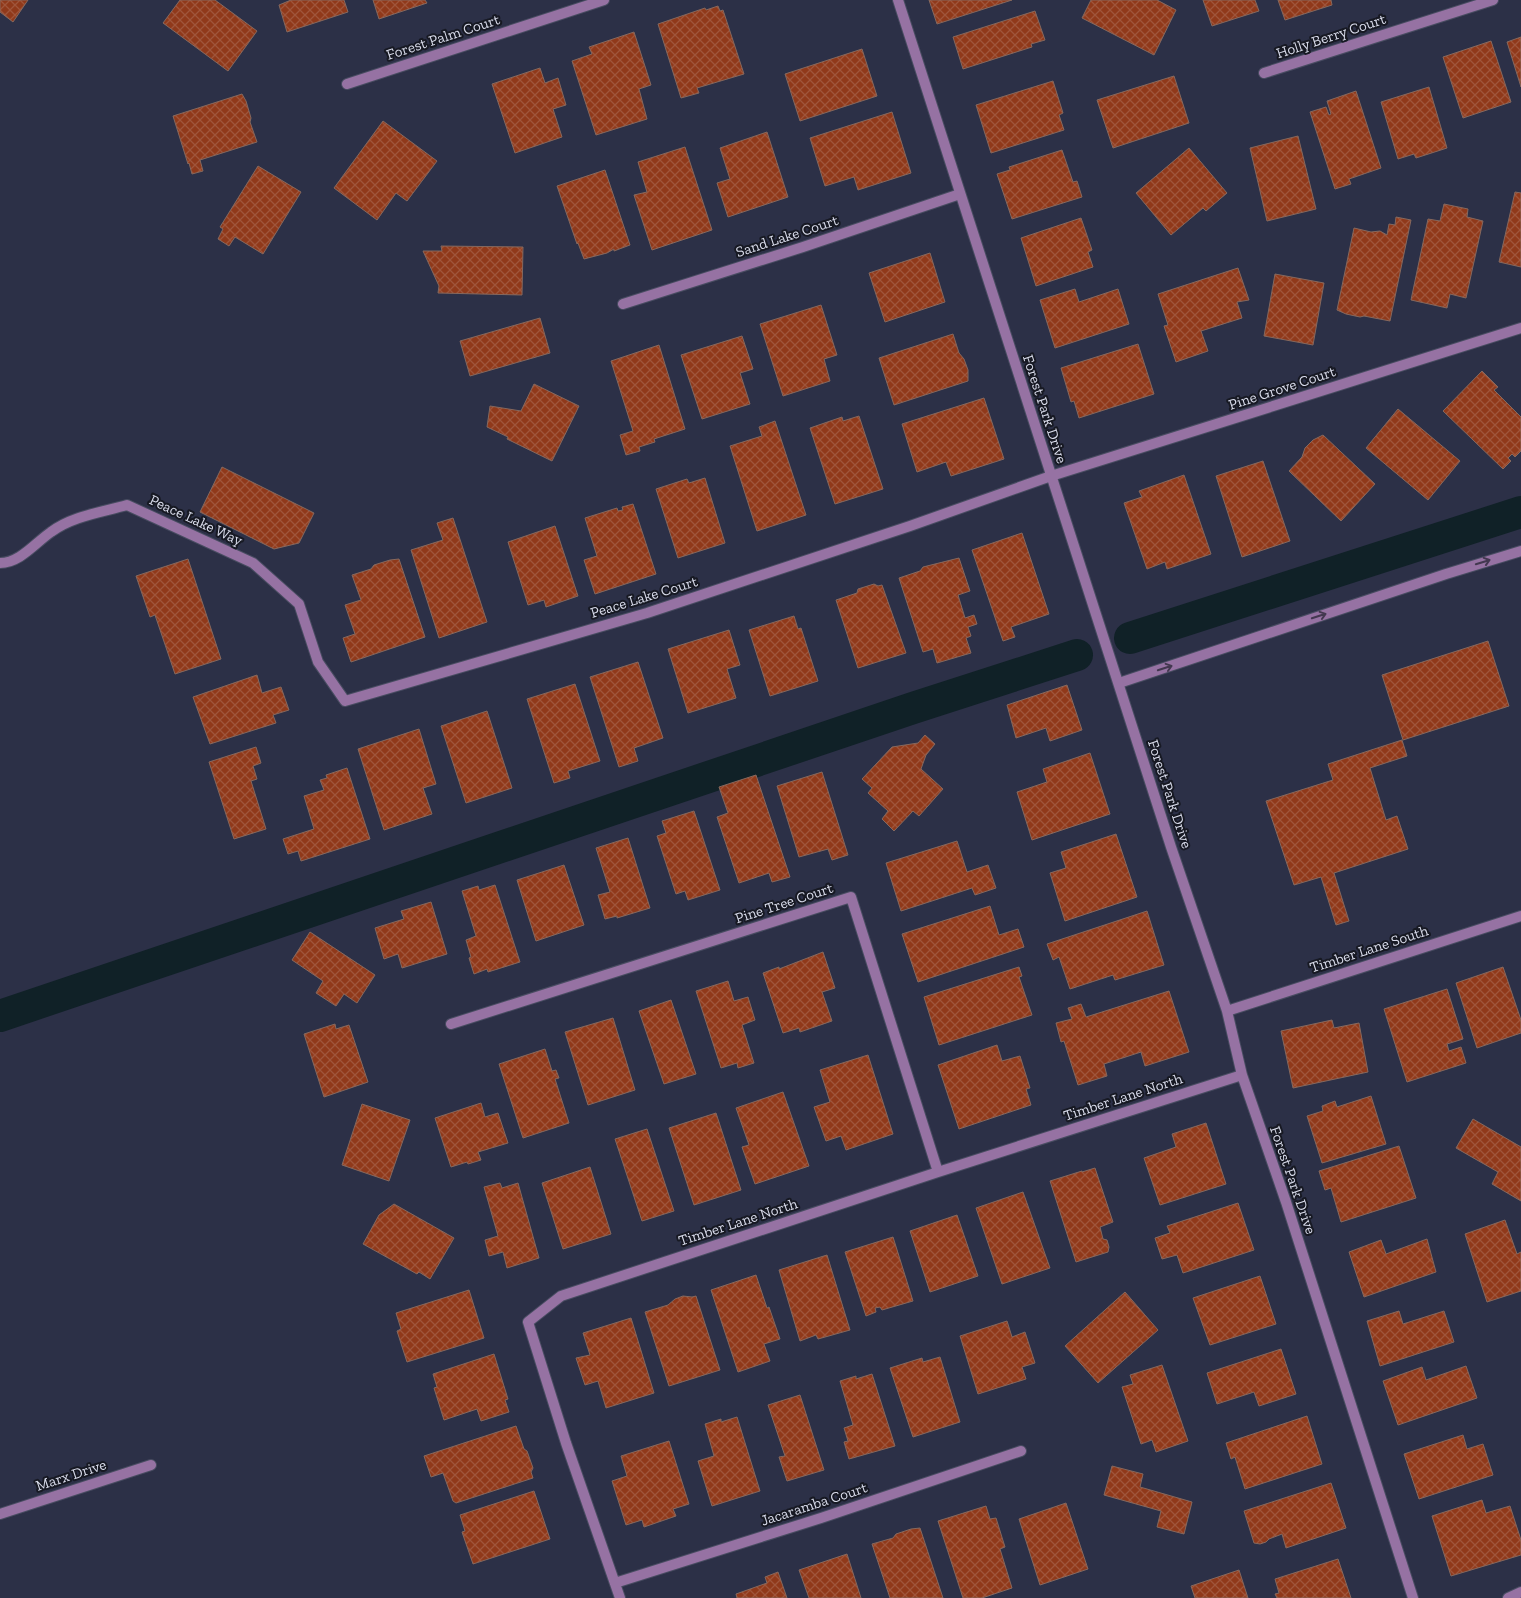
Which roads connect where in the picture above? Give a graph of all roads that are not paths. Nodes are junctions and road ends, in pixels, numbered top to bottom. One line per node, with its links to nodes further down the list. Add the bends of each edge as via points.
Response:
1 (604, 0): 5 (street, Forest Palm Court)
2 (898, 0): 6 (street, Forest Park Drive)
3 (1493, 0): 4 (street, Holly Berry Court)
4 (1264, 73)
5 (347, 84)
6 (960, 194): 7 (street, Sand Lake Court); 9 (street, Forest Park Drive)
7 (623, 304)
8 (1521, 328): 9 (street, Pine Grove Court)
9 (1052, 476): 12 (street, Peace Lake Court, via 648,613 345,701 318,662); 13 (street, Forest Park Drive)
10 (1521, 551): 13 (street, one-way to 10)
11 (0, 563): 12 (street, Peace Lake Way, via 12,562 67,523 127,505 253,562)
12 (299, 604)
13 (1119, 683): 15 (street, Forest Park Drive)
14 (1521, 916): 15 (street, Timber Lane South)
15 (1227, 1010): 17 (street, Forest Park Drive)
16 (451, 1024): 18 (street, Pine Tree Court, via 851,897)
17 (1242, 1075): 18 (street, Timber Lane North); 25 (street, Forest Park Drive)
18 (938, 1172): 22 (street, Timber Lane North, via 561,1296 528,1322)
19 (1021, 1451): 22 (street, Jacaramba Court)
20 (151, 1465): 21 (street, Marx Drive)
21 (0, 1514)
22 (615, 1583): 24 (street, Timber Lane North)
23 (1521, 1592): 26 (street)
24 (620, 1598)
25 (1413, 1598)
26 (1508, 1598)

